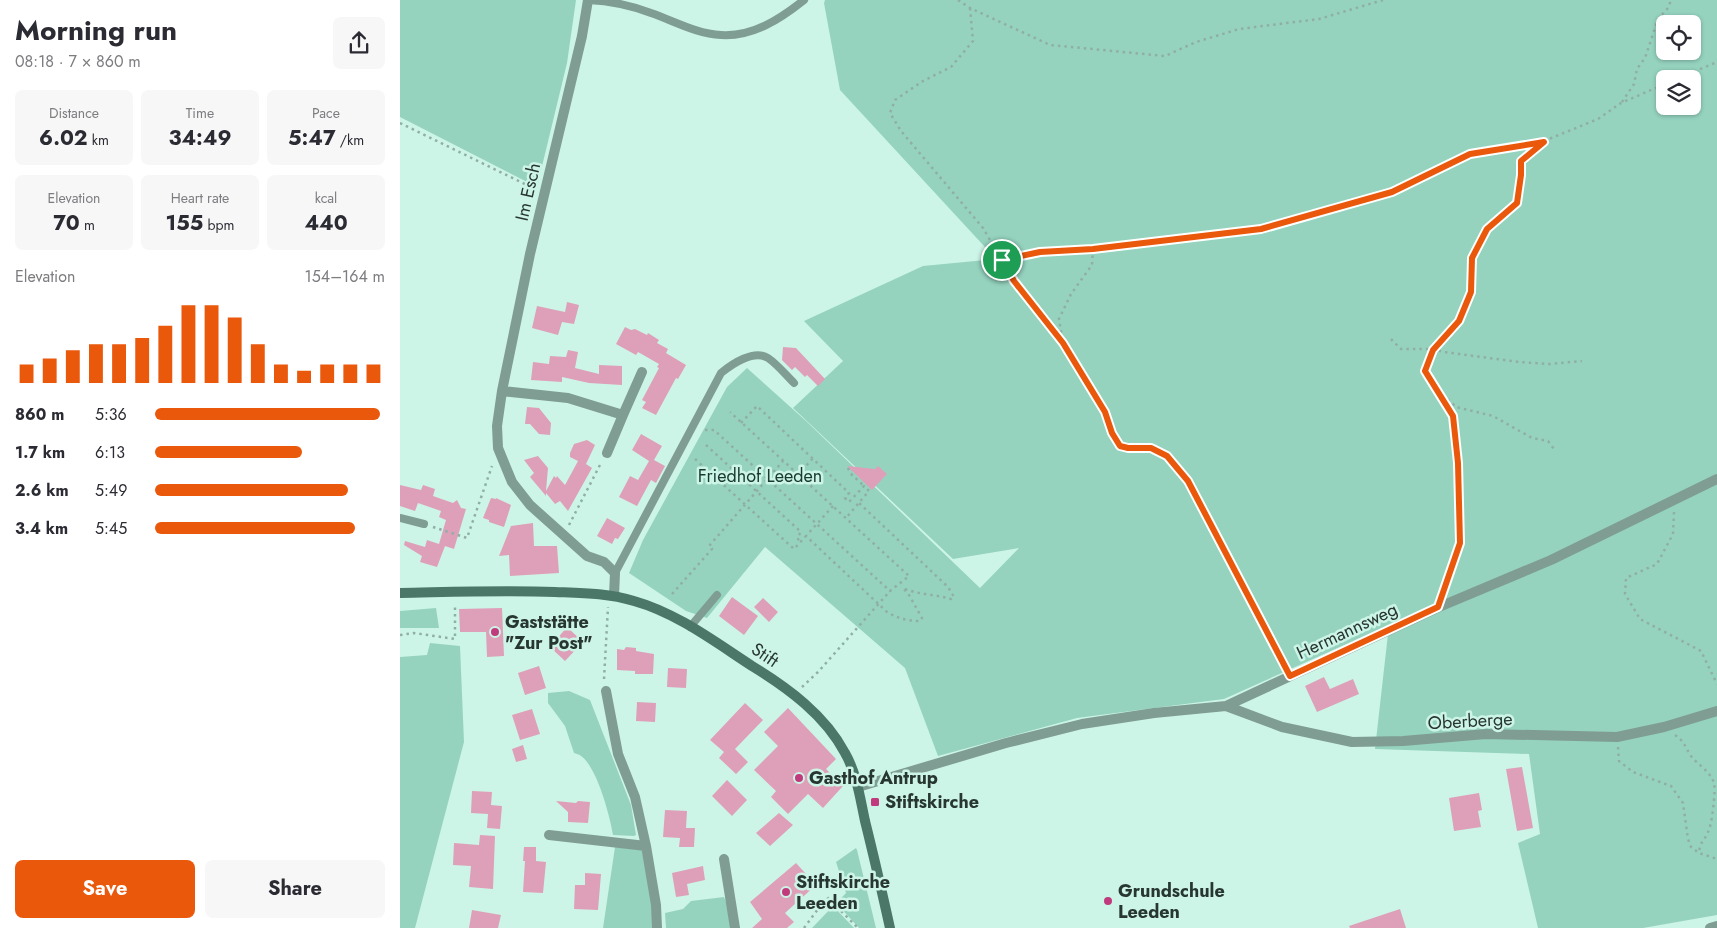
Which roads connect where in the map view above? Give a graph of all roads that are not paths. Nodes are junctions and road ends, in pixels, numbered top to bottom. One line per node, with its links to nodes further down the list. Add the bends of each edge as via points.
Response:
1 (588, 0): 2 (lane, via 631,6 698,31 720,35 756,30 786,15); 5 (street, Im Esch)
2 (804, 0)
3 (642, 372): 6 (street)
4 (794, 383): 11 (lane, via 767,357 756,354 731,365 722,373)
5 (502, 391): 6 (street, via 568,398); 11 (street, Im Esch, via 497,426 498,448 512,482 530,505 564,536 587,556 604,562)
6 (623, 415): 7 (street)
7 (607, 453)
8 (1717, 479): 17 (street, Hermannsweg, via 1551,560 1438,607)
9 (400, 518): 10 (lane)
10 (424, 524)
11 (615, 573): 14 (street)
12 (400, 593): 14 (main road, Stift, via 527,591)
13 (717, 595): 15 (lane)
14 (612, 596): 15 (main road, Stift, via 642,604)
15 (690, 627): 19 (main road, Stift, via 758,670 820,718 845,752)
16 (606, 691): 21 (street, via 618,754 635,797)
17 (1226, 706): 18 (street, Oberberge, via 1282,727 1352,742 1486,734 1617,737); 19 (street, Hermannsweg, via 1082,724)
18 (1717, 711)
19 (858, 787): 26 (main road, Stift)
20 (549, 835): 21 (street)
21 (646, 846): 24 (street)
22 (724, 859): 25 (street)
23 (1717, 926): 27 (street)
24 (657, 928)
25 (735, 928)
26 (890, 928)
27 (1710, 928)

